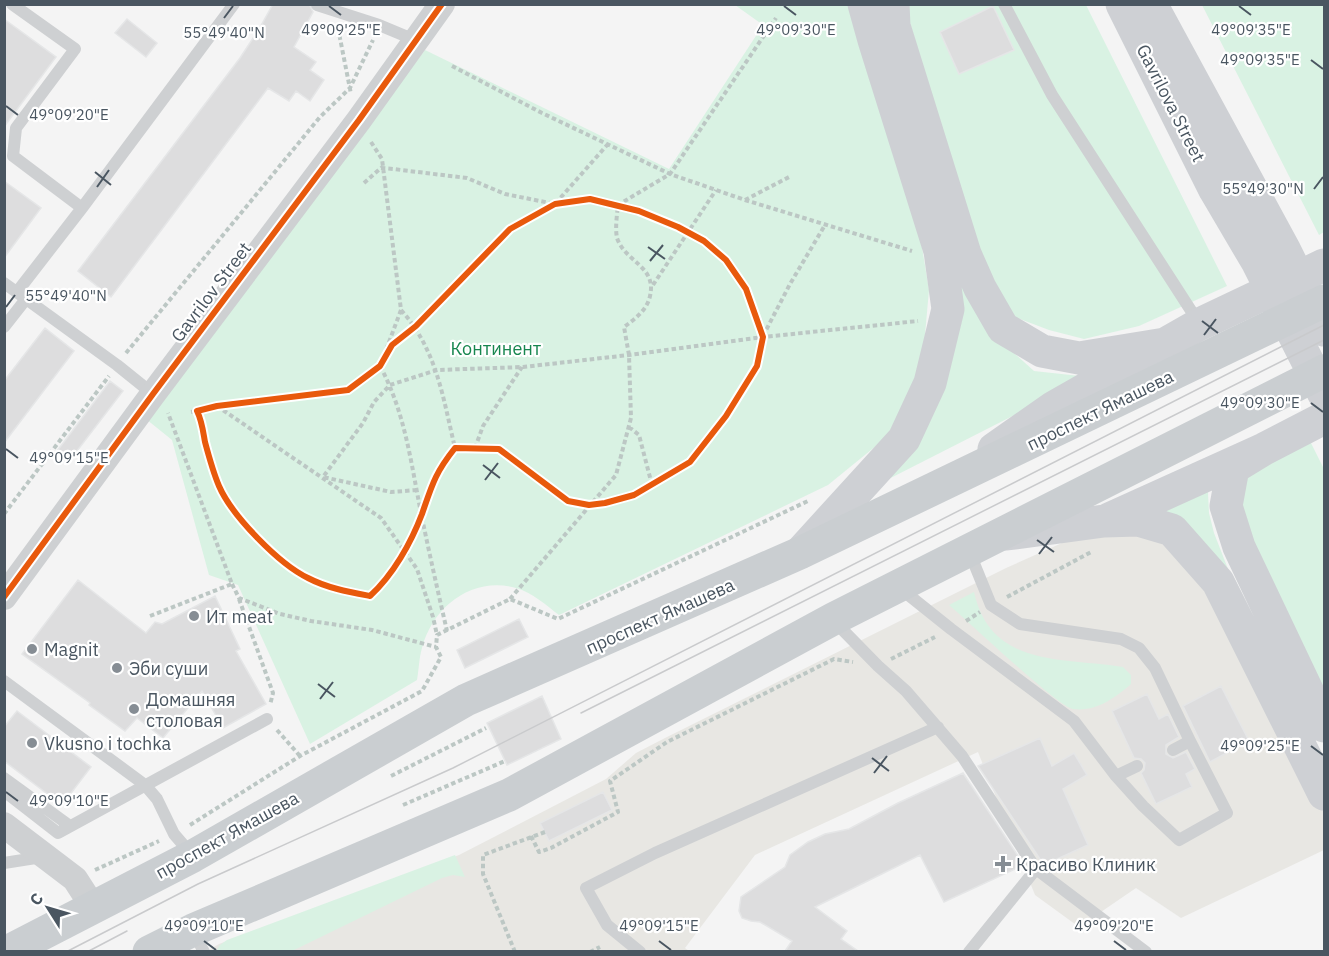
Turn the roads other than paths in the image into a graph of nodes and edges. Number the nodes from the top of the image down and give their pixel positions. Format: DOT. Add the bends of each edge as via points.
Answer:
graph roads {
  1 [pos="12,4"];
  2 [pos="234,4"];
  3 [pos="442,4"];
  4 [pos="864,4"];
  5 [pos="893,4"];
  6 [pos="1004,4"];
  7 [pos="1108,4"];
  8 [pos="317,5"];
  9 [pos="1144,5"];
  10 [pos="415,40"];
  11 [pos="1215,190"];
  12 [pos="82,208"];
  13 [pos="1271,256"];
  14 [pos="1324,265"];
  15 [pos="4,283"];
  16 [pos="21,295"];
  17 [pos="1324,301"];
  18 [pos="1200,324"];
  19 [pos="4,327"];
  20 [pos="1324,330"];
  21 [pos="1165,344"];
  22 [pos="1324,371"];
  23 [pos="1324,394"];
  24 [pos="160,404"];
  25 [pos="1324,418"];
  26 [pos="1264,449"];
  27 [pos="934,490"];
  28 [pos="1103,533"];
  29 [pos="1002,534"];
  30 [pos="969,551"];
  31 [pos="800,553"];
  32 [pos="897,586"];
  33 [pos="4,597"];
  34 [pos="833,620"];
  35 [pos="4,681"];
  36 [pos="11,692"];
  37 [pos="267,719"];
  38 [pos="1324,726"];
  39 [pos="938,727"];
  40 [pos="1190,741"];
  41 [pos="1173,750"];
  42 [pos="1137,766"];
  43 [pos="1116,776"];
  44 [pos="4,778"];
  45 [pos="145,785"];
  46 [pos="4,790"];
  47 [pos="1324,794"];
  48 [pos="4,825"];
  49 [pos="70,826"];
  50 [pos="183,845"];
  51 [pos="46,857"];
  52 [pos="4,863"];
  53 [pos="1036,869"];
  54 [pos="93,906"];
  55 [pos="198,941"];
  56 [pos="7,951"];
  57 [pos="149,951"];
  58 [pos="640,951"];
  59 [pos="969,951"];
  60 [pos="1146,951"];
  1 -- 12 [label="lane" via="75,49 16,128 13,156"];
  2 -- 12 [label="lane"];
  3 -- 10 [label="street, Gavrilov Street"];
  4 -- 31 [label="main road" via="940,251 948,309 930,382 904,439"];
  5 -- 21 [label="main road" via="894,26 965,254 1003,328 1042,351 1079,358"];
  6 -- 18 [label="lane" via="1052,95"];
  7 -- 11 [label="main road" via="1185,146"];
  8 -- 10 [label="lane"];
  9 -- 11 [label="main road, Gavrilova Street"];
  9 -- 13 [label="main road, Gavrilova Street"];
  10 -- 24 [label="street, Gavrilov Street"];
  11 -- 13 [label="main road, Gavrilova Street"];
  12 -- 16 [label="lane"];
  13 -- 20 [label="main road"];
  13 -- 23 [label="main road"];
  14 -- 18 [label="main road"];
  15 -- 16 [label="lane"];
  16 -- 19 [label="lane"];
  16 -- 24 [label="lane" via="117,365"];
  17 -- 27 [label="main road, проспект Ямашева"];
  18 -- 21 [label="main road"];
  21 -- 27 [label="main road" via="1054,407"];
  22 -- 29 [label="main road"];
  24 -- 33 [label="street, Gavrilov Street"];
  25 -- 26 [label="main road"];
  26 -- 28 [label="main road"];
  26 -- 38 [label="main road" via="1233,468 1226,507 1239,547"];
  27 -- 31 [label="main road, проспект Ямашева"];
  28 -- 29 [label="main road"];
  28 -- 47 [label="main road" via="1138,520 1172,530 1218,582"];
  29 -- 30 [label="main road"];
  30 -- 32 [label="main road"];
  30 -- 40 [label="lane" via="992,606 1020,624 1121,639 1140,648 1155,668"];
  31 -- 50 [label="main road, проспект Ямашева" via="466,700"];
  32 -- 34 [label="main road"];
  32 -- 43 [label="lane" via="1074,722"];
  34 -- 39 [label="lane"];
  34 -- 55 [label="main road" via="509,795"];
  35 -- 36 [label="lane"];
  36 -- 45 [label="lane"];
  37 -- 45 [label="lane"];
  39 -- 53 [label="lane" via="962,756"];
  39 -- 58 [label="lane" via="666,848 586,888 607,925"];
  40 -- 41 [label="lane"];
  40 -- 43 [label="lane" via="1227,813 1179,840"];
  42 -- 43 [label="lane"];
  44 -- 49 [label="lane"];
  45 -- 49 [label="lane"];
  45 -- 50 [label="lane"];
  46 -- 49 [label="lane" via="58,833"];
  48 -- 51 [label="street"];
  50 -- 54 [label="main road, проспект Ямашева"];
  51 -- 52 [label="lane"];
  51 -- 54 [label="street" via="75,879"];
  53 -- 59 [label="lane"];
  53 -- 60 [label="lane"];
  54 -- 56 [label="main road, проспект Ямашева"];
  55 -- 57 [label="main road"];
}
